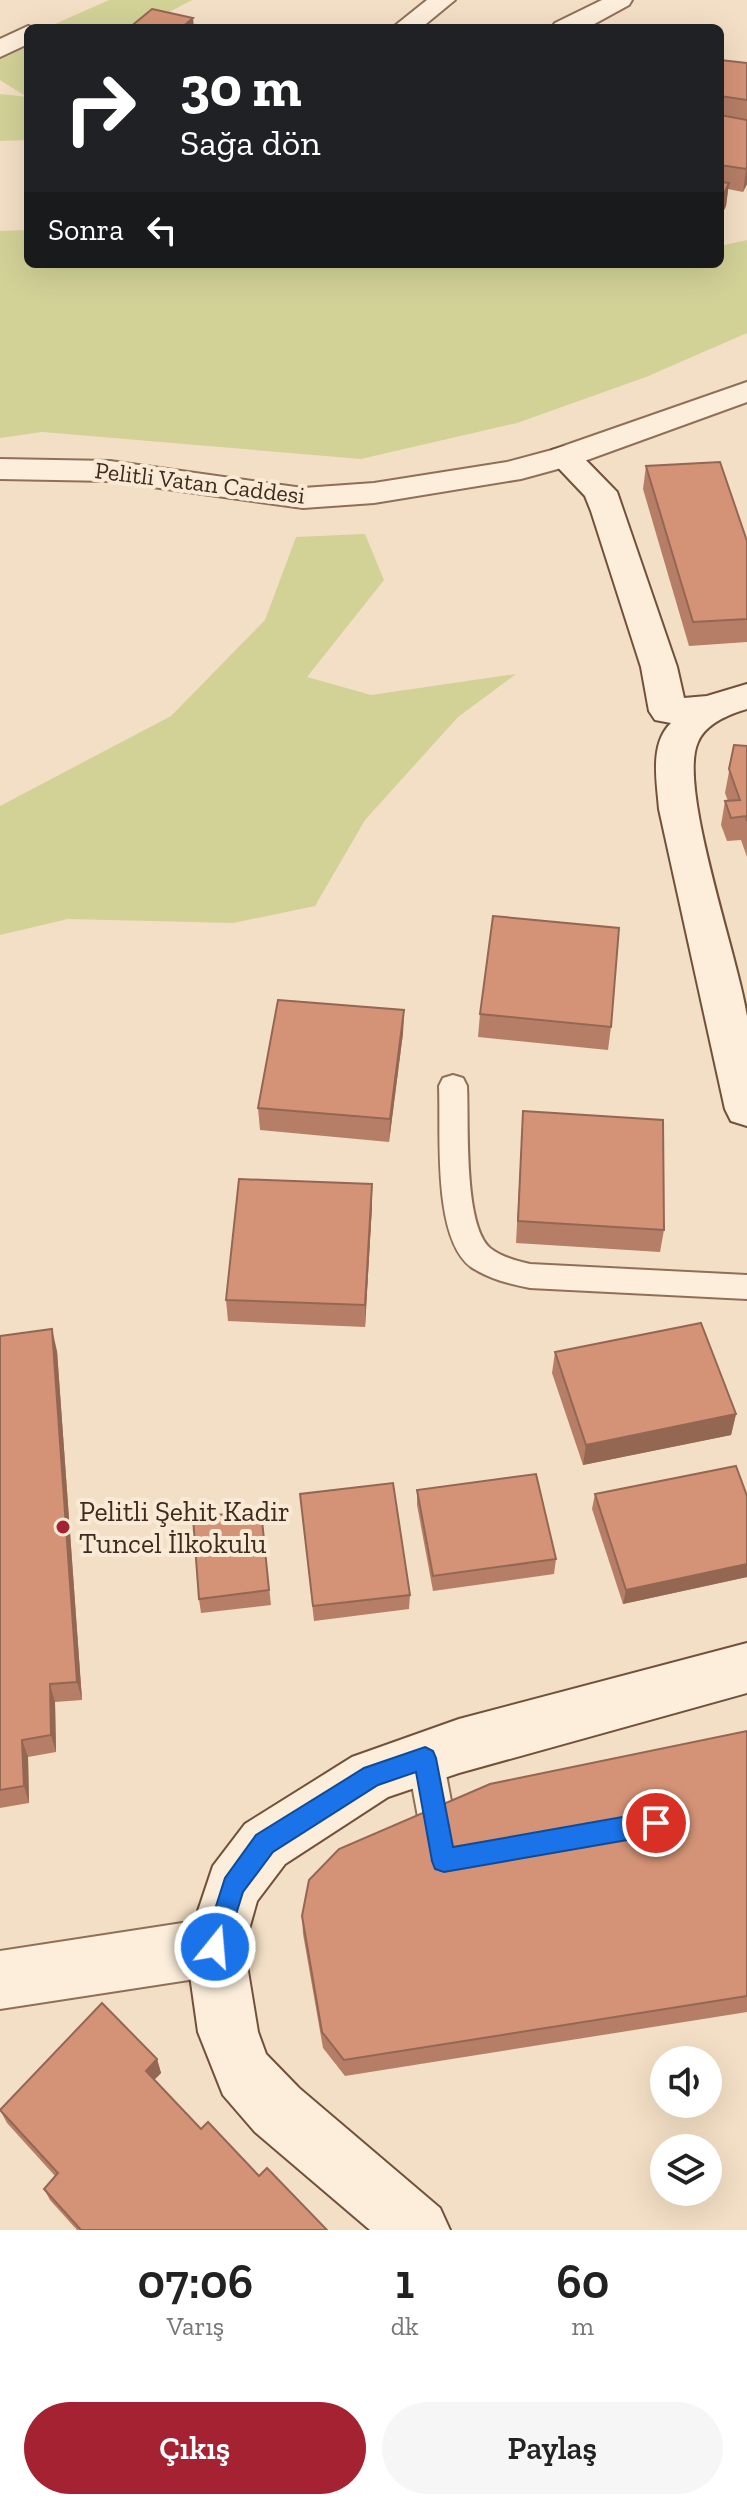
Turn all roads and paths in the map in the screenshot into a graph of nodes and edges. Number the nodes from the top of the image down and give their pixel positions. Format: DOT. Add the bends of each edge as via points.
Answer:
graph roads {
  1 [pos="443,0"];
  2 [pos="620,0"];
  3 [pos="410,24"];
  4 [pos="575,24"];
  5 [pos="24,36"];
  6 [pos="0,49"];
  7 [pos="747,391"];
  8 [pos="564,457"];
  9 [pos="0,469"];
  10 [pos="735,708"];
  11 [pos="453,1086"];
  12 [pos="747,1109"];
  13 [pos="747,1287"];
  14 [pos="747,1668"];
  15 [pos="425,1758"];
  16 [pos="474,1855"];
  17 [pos="215,1947"];
  18 [pos="0,1980"];
  19 [pos="418,2230"];
  1 -- 3 [label="street"];
  2 -- 4 [label="street"];
  5 -- 6 [label="street"];
  7 -- 8 [label="street, Pelitli Vatan Caddesi"];
  8 -- 9 [label="street, Pelitli Vatan Caddesi" via="437,485 303,498 110,471"];
  8 -- 10 [label="street" via="604,501 659,667 668,711"];
  10 -- 12 [label="street" via="680,736 675,761 678,809"];
  11 -- 13 [label="lane" via="458,1202 464,1236 480,1257 530,1276"];
  14 -- 15 [label="street"];
  15 -- 16 [label="lane" via="444,1861"];
  15 -- 17 [label="street" via="372,1776 265,1844 233,1886"];
  17 -- 18 [label="street"];
  17 -- 19 [label="street" via="228,2032 244,2074 277,2110"];
}
